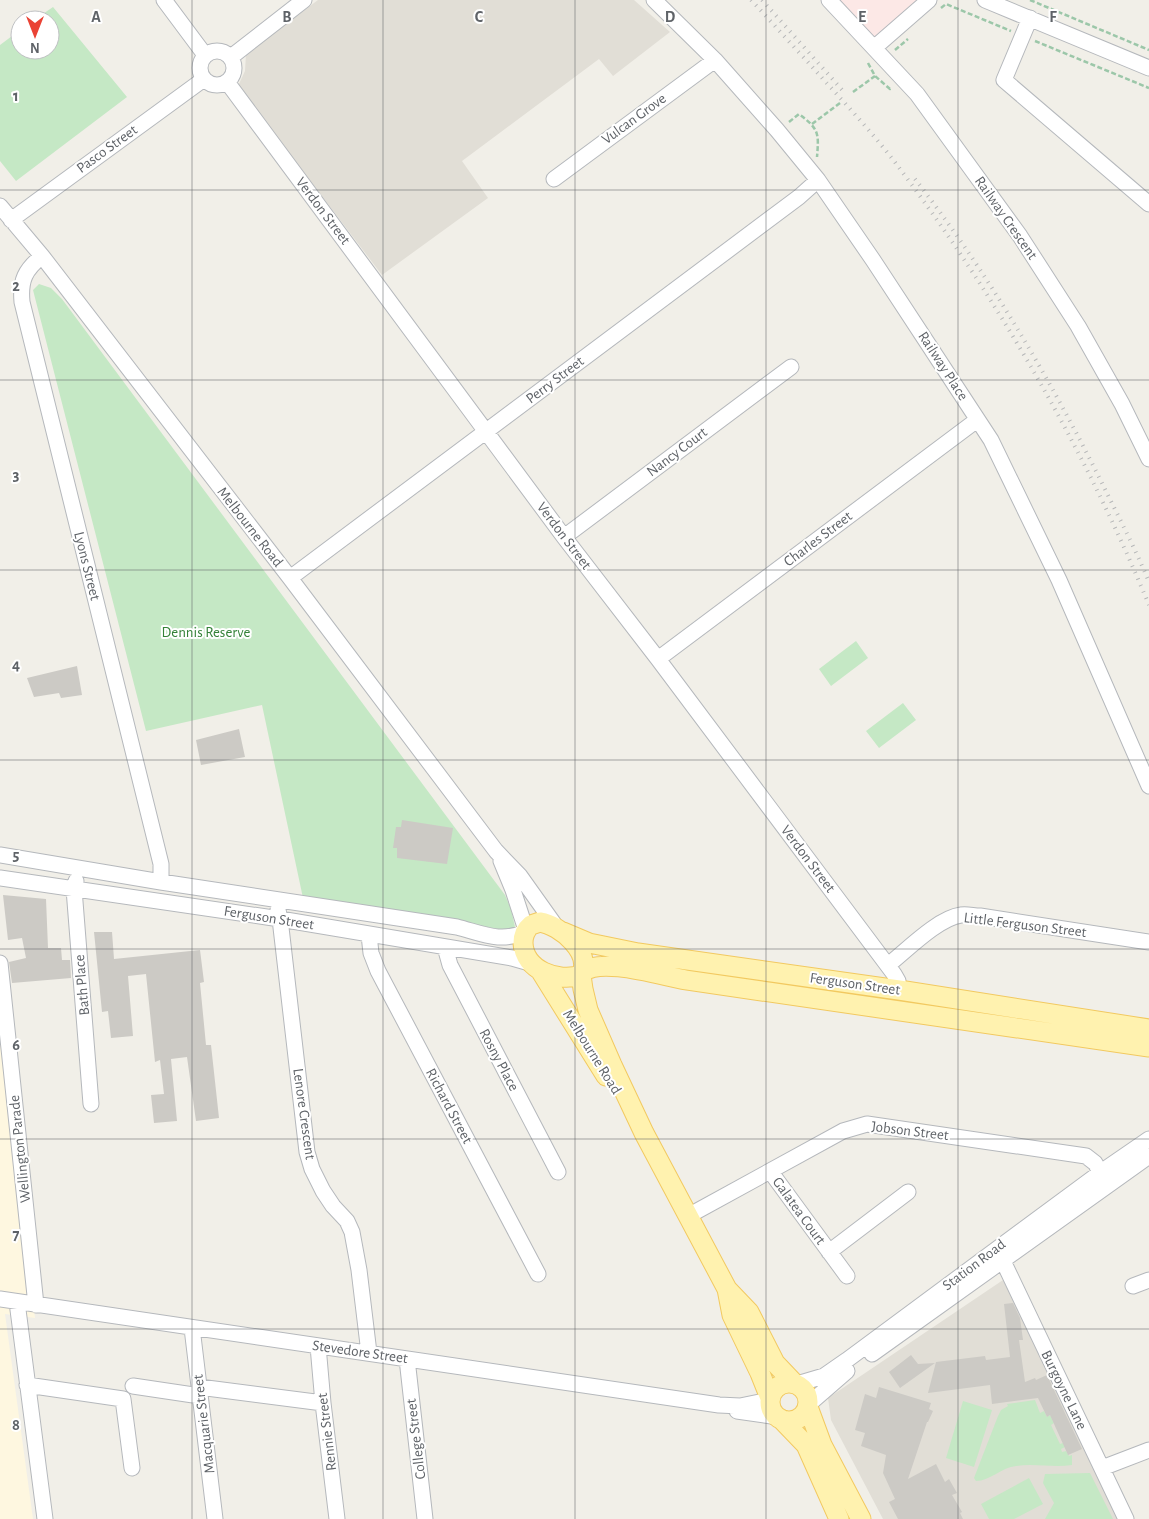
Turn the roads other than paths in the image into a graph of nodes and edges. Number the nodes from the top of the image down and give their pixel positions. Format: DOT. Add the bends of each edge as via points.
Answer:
graph roads {
  1 [pos="164,0"];
  2 [pos="304,0"];
  3 [pos="654,0"];
  4 [pos="829,0"];
  5 [pos="985,0"];
  6 [pos="934,5"];
  7 [pos="1030,18"];
  8 [pos="874,48"];
  9 [pos="205,55"];
  10 [pos="231,57"];
  11 [pos="715,60"];
  12 [pos="1149,68"];
  13 [pos="204,79"];
  14 [pos="227,82"];
  15 [pos="554,179"];
  16 [pos="818,180"];
  17 [pos="1149,204"];
  18 [pos="4,214"];
  19 [pos="42,256"];
  20 [pos="791,367"];
  21 [pos="977,420"];
  22 [pos="486,431"];
  23 [pos="1149,459"];
  24 [pos="564,537"];
  25 [pos="290,578"];
  26 [pos="658,659"];
  27 [pos="1149,786"];
  28 [pos="496,852"];
  29 [pos="0,855"];
  30 [pos="78,867"];
  31 [pos="0,878"];
  32 [pos="161,882"];
  33 [pos="74,890"];
  34 [pos="266,898"];
  35 [pos="280,919"];
  36 [pos="560,930"];
  37 [pos="526,931"];
  38 [pos="369,935"];
  39 [pos="1149,942"];
  40 [pos="445,947"];
  41 [pos="0,963"];
  42 [pos="888,965"];
  43 [pos="538,968"];
  44 [pos="582,974"];
  45 [pos="899,990"];
  46 [pos="896,1011"];
  47 [pos="1149,1029"];
  48 [pos="1149,1046"];
  49 [pos="91,1104"];
  50 [pos="644,1133"];
  51 [pos="1149,1139"];
  52 [pos="1149,1156"];
  53 [pos="770,1171"];
  54 [pos="558,1172"];
  55 [pos="1104,1178"];
  56 [pos="908,1192"];
  57 [pos="688,1216"];
  58 [pos="829,1252"];
  59 [pos="999,1255"];
  60 [pos="538,1274"];
  61 [pos="847,1276"];
  62 [pos="1149,1280"];
  63 [pos="1133,1286"];
  64 [pos="727,1288"];
  65 [pos="0,1300"];
  66 [pos="17,1302"];
  67 [pos="36,1305"];
  68 [pos="192,1328"];
  69 [pos="318,1346"];
  70 [pos="369,1353"];
  71 [pos="407,1359"];
  72 [pos="796,1383"];
  73 [pos="27,1385"];
  74 [pos="133,1386"];
  75 [pos="200,1391"];
  76 [pos="770,1399"];
  77 [pos="323,1403"];
  78 [pos="719,1405"];
  79 [pos="808,1406"];
  80 [pos="779,1418"];
  81 [pos="1149,1450"];
  82 [pos="132,1468"];
  83 [pos="1102,1468"];
  84 [pos="45,1519"];
  85 [pos="215,1519"];
  86 [pos="337,1519"];
  87 [pos="425,1519"];
  88 [pos="839,1519"];
  89 [pos="861,1519"];
  90 [pos="1126,1519"];
  1 -- 9 [label="street"];
  2 -- 10 [label="street"];
  3 -- 11 [label="street, Railway Place"];
  4 -- 8 [label="street, Railway Crescent"];
  5 -- 7 [label="street"];
  6 -- 8 [label="street"];
  7 -- 12 [label="street"];
  7 -- 17 [label="street" via="1004,80"];
  8 -- 23 [label="street, Railway Crescent" via="917,94 1020,236 1078,326"];
  9 -- 10 [label="street" via="217,50"];
  9 -- 13 [label="street" via="200,67"];
  10 -- 14 [label="street" via="234,72"];
  11 -- 15 [label="street, Vulcan Grove"];
  11 -- 16 [label="street, Railway Place"];
  13 -- 14 [label="street" via="215,85"];
  13 -- 18 [label="street, Pasco Street"];
  14 -- 22 [label="street, Verdon Street"];
  16 -- 21 [label="street, Railway Place"];
  16 -- 22 [label="street, Perry Street" via="800,198"];
  18 -- 19 [label="street, Melbourne Road"];
  19 -- 25 [label="street, Melbourne Road"];
  19 -- 32 [label="street, Lyons Street" via="30,266 24,278 22,302 161,864"];
  20 -- 24 [label="street, Nancy Court"];
  21 -- 26 [label="street, Charles Street"];
  21 -- 27 [label="street, Railway Place" via="1010,477 1059,580"];
  22 -- 24 [label="street, Verdon Street"];
  22 -- 25 [label="street, Perry Street"];
  24 -- 26 [label="street, Verdon Street"];
  25 -- 28 [label="street, Melbourne Road"];
  26 -- 42 [label="street, Verdon Street"];
  28 -- 36 [label="street, Melbourne Road" via="520,876"];
  28 -- 37 [label="street, Melbourne Road" via="510,881"];
  29 -- 30 [label="street, Ferguson Street"];
  30 -- 32 [label="street, Ferguson Street"];
  30 -- 33 [label="street, Bath Place"];
  31 -- 33 [label="street, Ferguson Street"];
  32 -- 34 [label="street, Ferguson Street"];
  33 -- 35 [label="street, Ferguson Street"];
  33 -- 49 [label="street, Bath Place" via="72,954"];
  34 -- 35 [label="street, Lenore Crescent" via="276,907"];
  34 -- 37 [label="street, Ferguson Street" via="457,927 498,938"];
  35 -- 38 [label="street, Ferguson Street"];
  35 -- 70 [label="street, Lenore Crescent" via="307,1152 323,1191 352,1232"];
  36 -- 37 [label="main road" via="538,922"];
  36 -- 44 [label="main road" via="578,948 583,964"];
  36 -- 45 [label="main road, Ferguson Street" via="589,943 638,954"];
  37 -- 43 [label="main road" via="524,951"];
  38 -- 40 [label="street, Ferguson Street"];
  38 -- 60 [label="street, Richard Street" via="378,971"];
  39 -- 42 [label="street, Little Ferguson Street" via="962,915 940,923"];
  40 -- 43 [label="street, Ferguson Street" via="512,958"];
  40 -- 54 [label="street, Rosny Place" via="450,965"];
  41 -- 67 [label="street, Wellington Parade"];
  42 -- 45 [label="street, Verdon Street" via="898,981"];
  43 -- 44 [label="main road" via="559,976"];
  43 -- 50 [label="main road, Melbourne Road"];
  44 -- 46 [label="main road, Ferguson Street" via="595,966 614,966"];
  44 -- 50 [label="main road, Melbourne Road" via="582,990 588,1010"];
  45 -- 46 [label="main road"];
  45 -- 47 [label="main road, Ferguson Street"];
  46 -- 48 [label="main road, Ferguson Street"];
  50 -- 57 [label="main road, Melbourne Road"];
  51 -- 55 [label="street, Station Road"];
  52 -- 55 [label="street, Station Road"];
  53 -- 55 [label="street, Jobson Street" via="843,1131 867,1124 1080,1154 1092,1159"];
  53 -- 57 [label="street, Jobson Street"];
  53 -- 58 [label="street, Galatea Court"];
  55 -- 59 [label="street, Station Road"];
  56 -- 58 [label="street, Galatea Court"];
  57 -- 64 [label="main road, Melbourne Road"];
  58 -- 61 [label="street, Galatea Court"];
  59 -- 72 [label="street, Station Road" via="824,1376"];
  59 -- 79 [label="street, Station Road" via="843,1374"];
  59 -- 83 [label="street, Burgoyne Lane"];
  62 -- 63 [label="street"];
  64 -- 72 [label="main road, Melbourne Road" via="749,1312 775,1363"];
  64 -- 76 [label="main road, Melbourne Road" via="732,1314"];
  65 -- 66 [label="street, Stevedore Street"];
  66 -- 67 [label="street, Stevedore Street"];
  66 -- 73 [label="street"];
  67 -- 68 [label="street, Stevedore Street"];
  68 -- 69 [label="street, Stevedore Street"];
  68 -- 75 [label="street, Macquarie Street"];
  69 -- 70 [label="street, Stevedore Street"];
  69 -- 77 [label="street, Rennie Street"];
  70 -- 71 [label="street, Stevedore Street"];
  71 -- 78 [label="street, Stevedore Street"];
  71 -- 87 [label="street, College Street"];
  72 -- 76 [label="main road" via="780,1384"];
  72 -- 79 [label="main road" via="805,1390"];
  73 -- 82 [label="street" via="123,1399"];
  73 -- 84 [label="street"];
  74 -- 75 [label="street"];
  75 -- 77 [label="street"];
  75 -- 85 [label="street, Macquarie Street"];
  76 -- 78 [label="street, Stevedore Street" via="740,1406"];
  76 -- 80 [label="main road" via="772,1410"];
  77 -- 86 [label="street, Rennie Street"];
  78 -- 80 [label="street, Stevedore Street"];
  79 -- 80 [label="main road" via="797,1420"];
  79 -- 89 [label="main road" via="822,1445"];
  80 -- 88 [label="main road" via="806,1445"];
  81 -- 83 [label="street"];
  83 -- 90 [label="street, Burgoyne Lane"];
}
